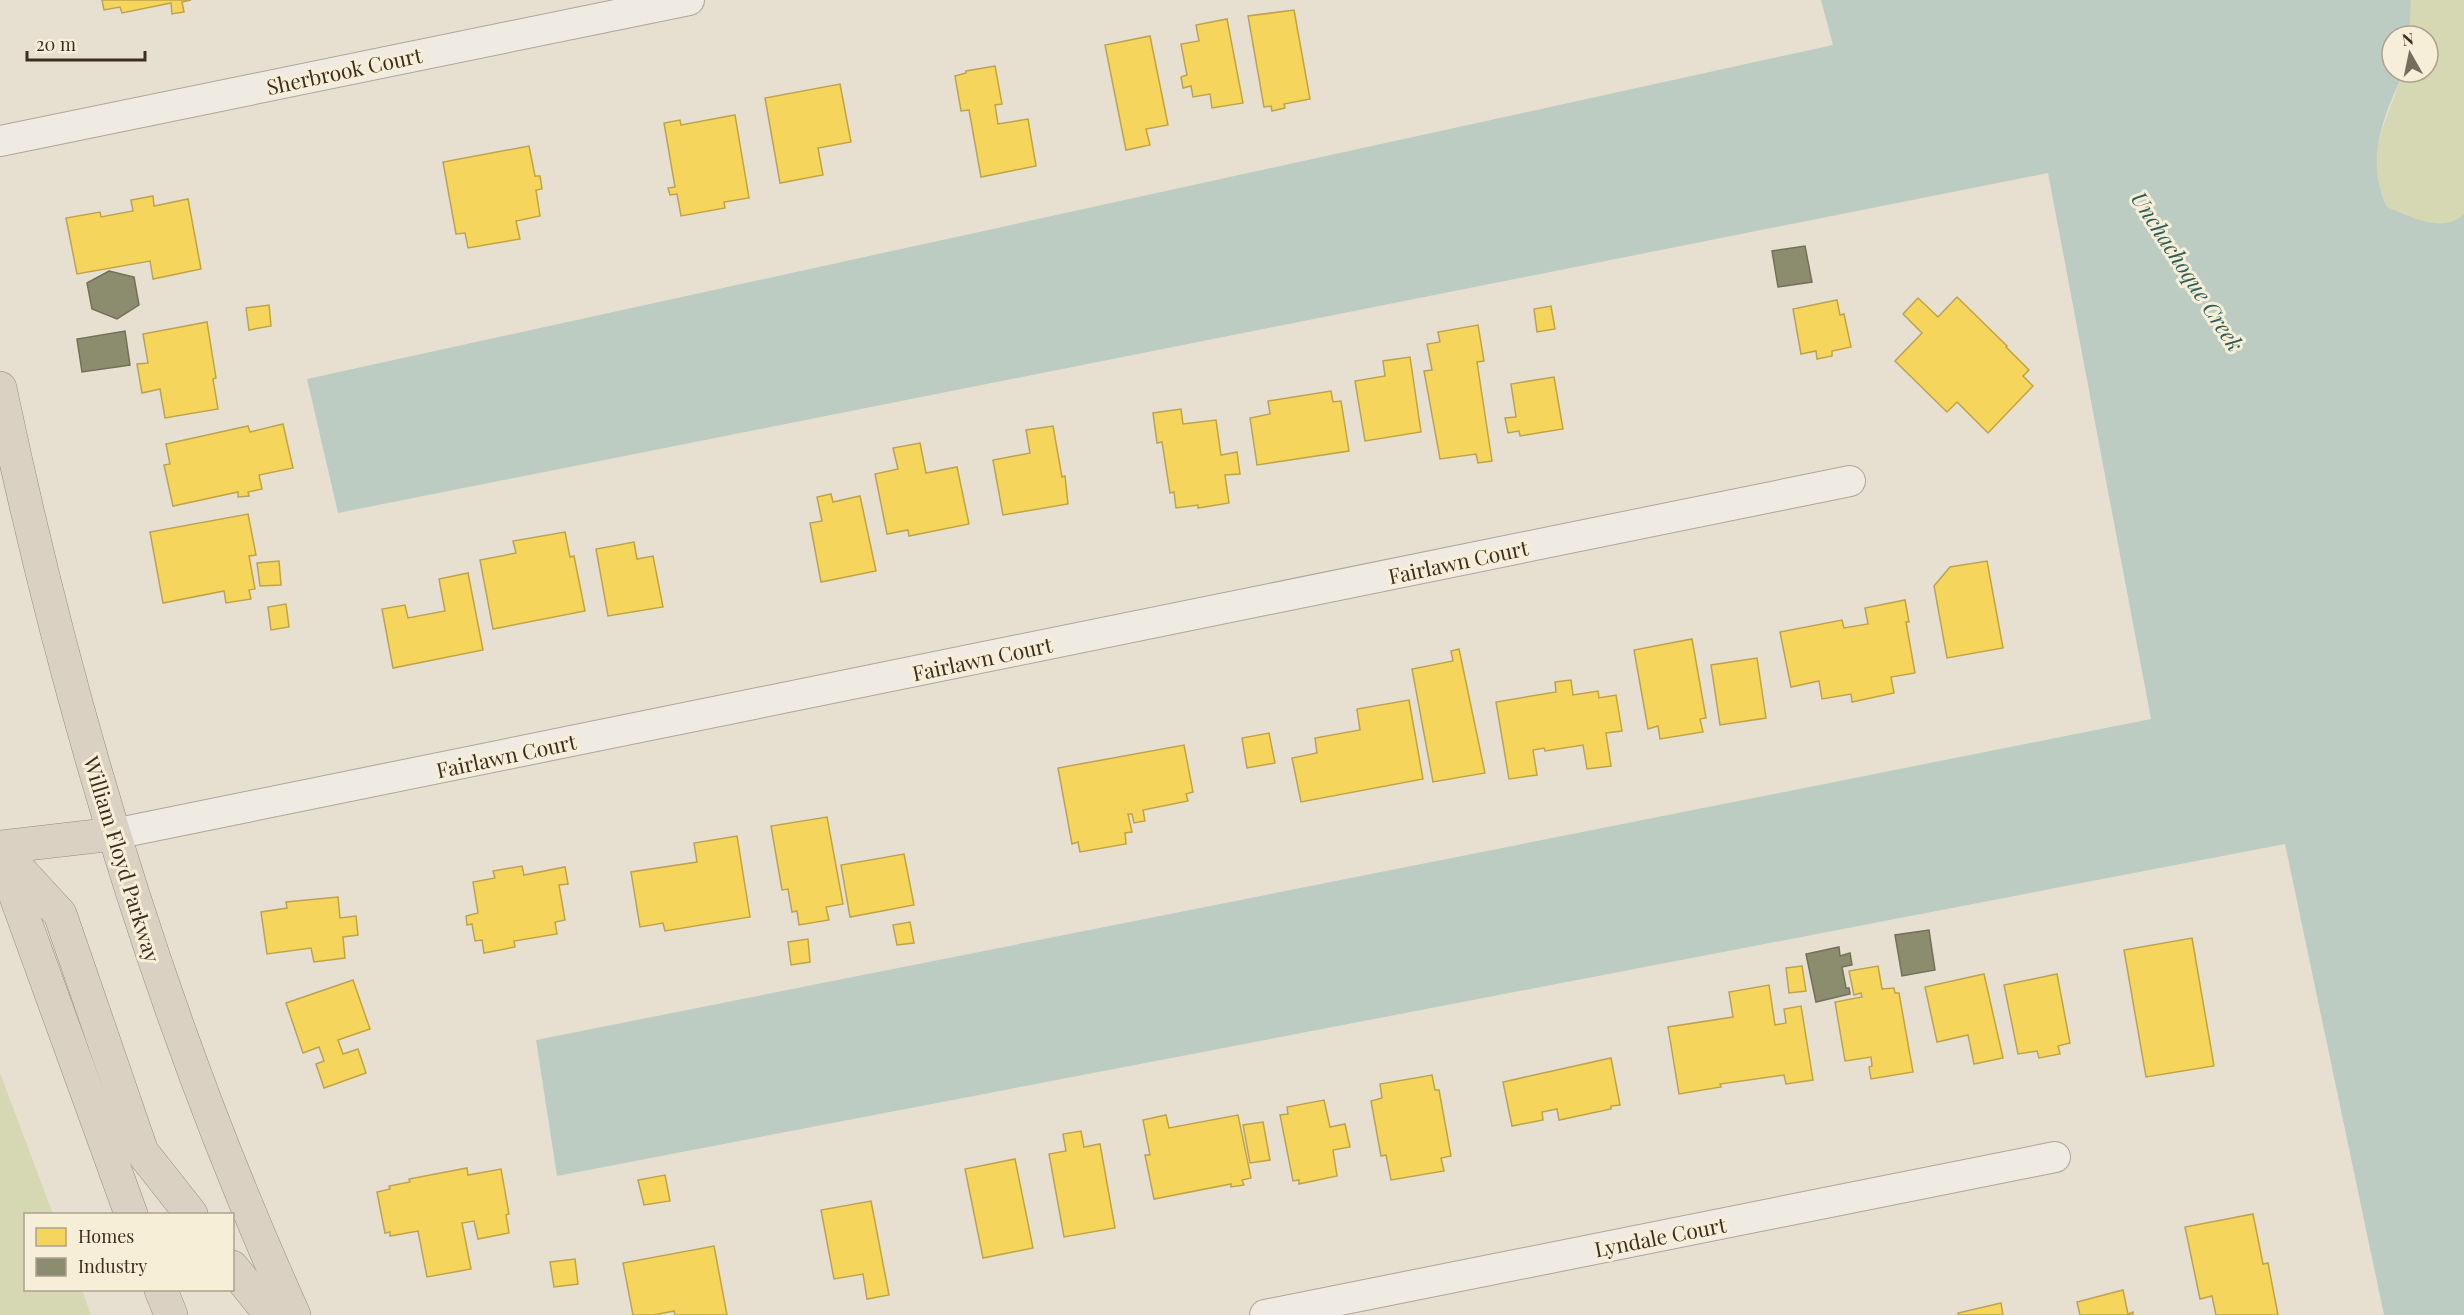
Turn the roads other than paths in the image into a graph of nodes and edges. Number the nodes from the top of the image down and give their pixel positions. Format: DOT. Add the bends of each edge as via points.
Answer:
graph roads {
  1 [pos="689,0"];
  2 [pos="0,141"];
  3 [pos="0,388"];
  4 [pos="1850,481"];
  5 [pos="114,834"];
  6 [pos="0,849"];
  7 [pos="2055,1157"];
  8 [pos="130,1213"];
  9 [pos="189,1213"];
  10 [pos="234,1269"];
  11 [pos="161,1291"];
  12 [pos="171,1315"];
  13 [pos="271,1315"];
  14 [pos="294,1315"];
  15 [pos="1264,1315"];
  1 -- 2 [label="street, Sherbrook Court"];
  3 -- 5 [label="highway, William Floyd Parkway" via="26,510"];
  4 -- 5 [label="street, Fairlawn Court"];
  5 -- 6 [label="highway"];
  5 -- 14 [label="highway, William Floyd Parkway" via="158,974 258,1235"];
  6 -- 8 [label="highway"];
  6 -- 9 [label="highway" via="60,914 142,1152"];
  7 -- 15 [label="street, Lyndale Court"];
  10 -- 13 [label="highway"];
  11 -- 12 [label="highway"];
}
